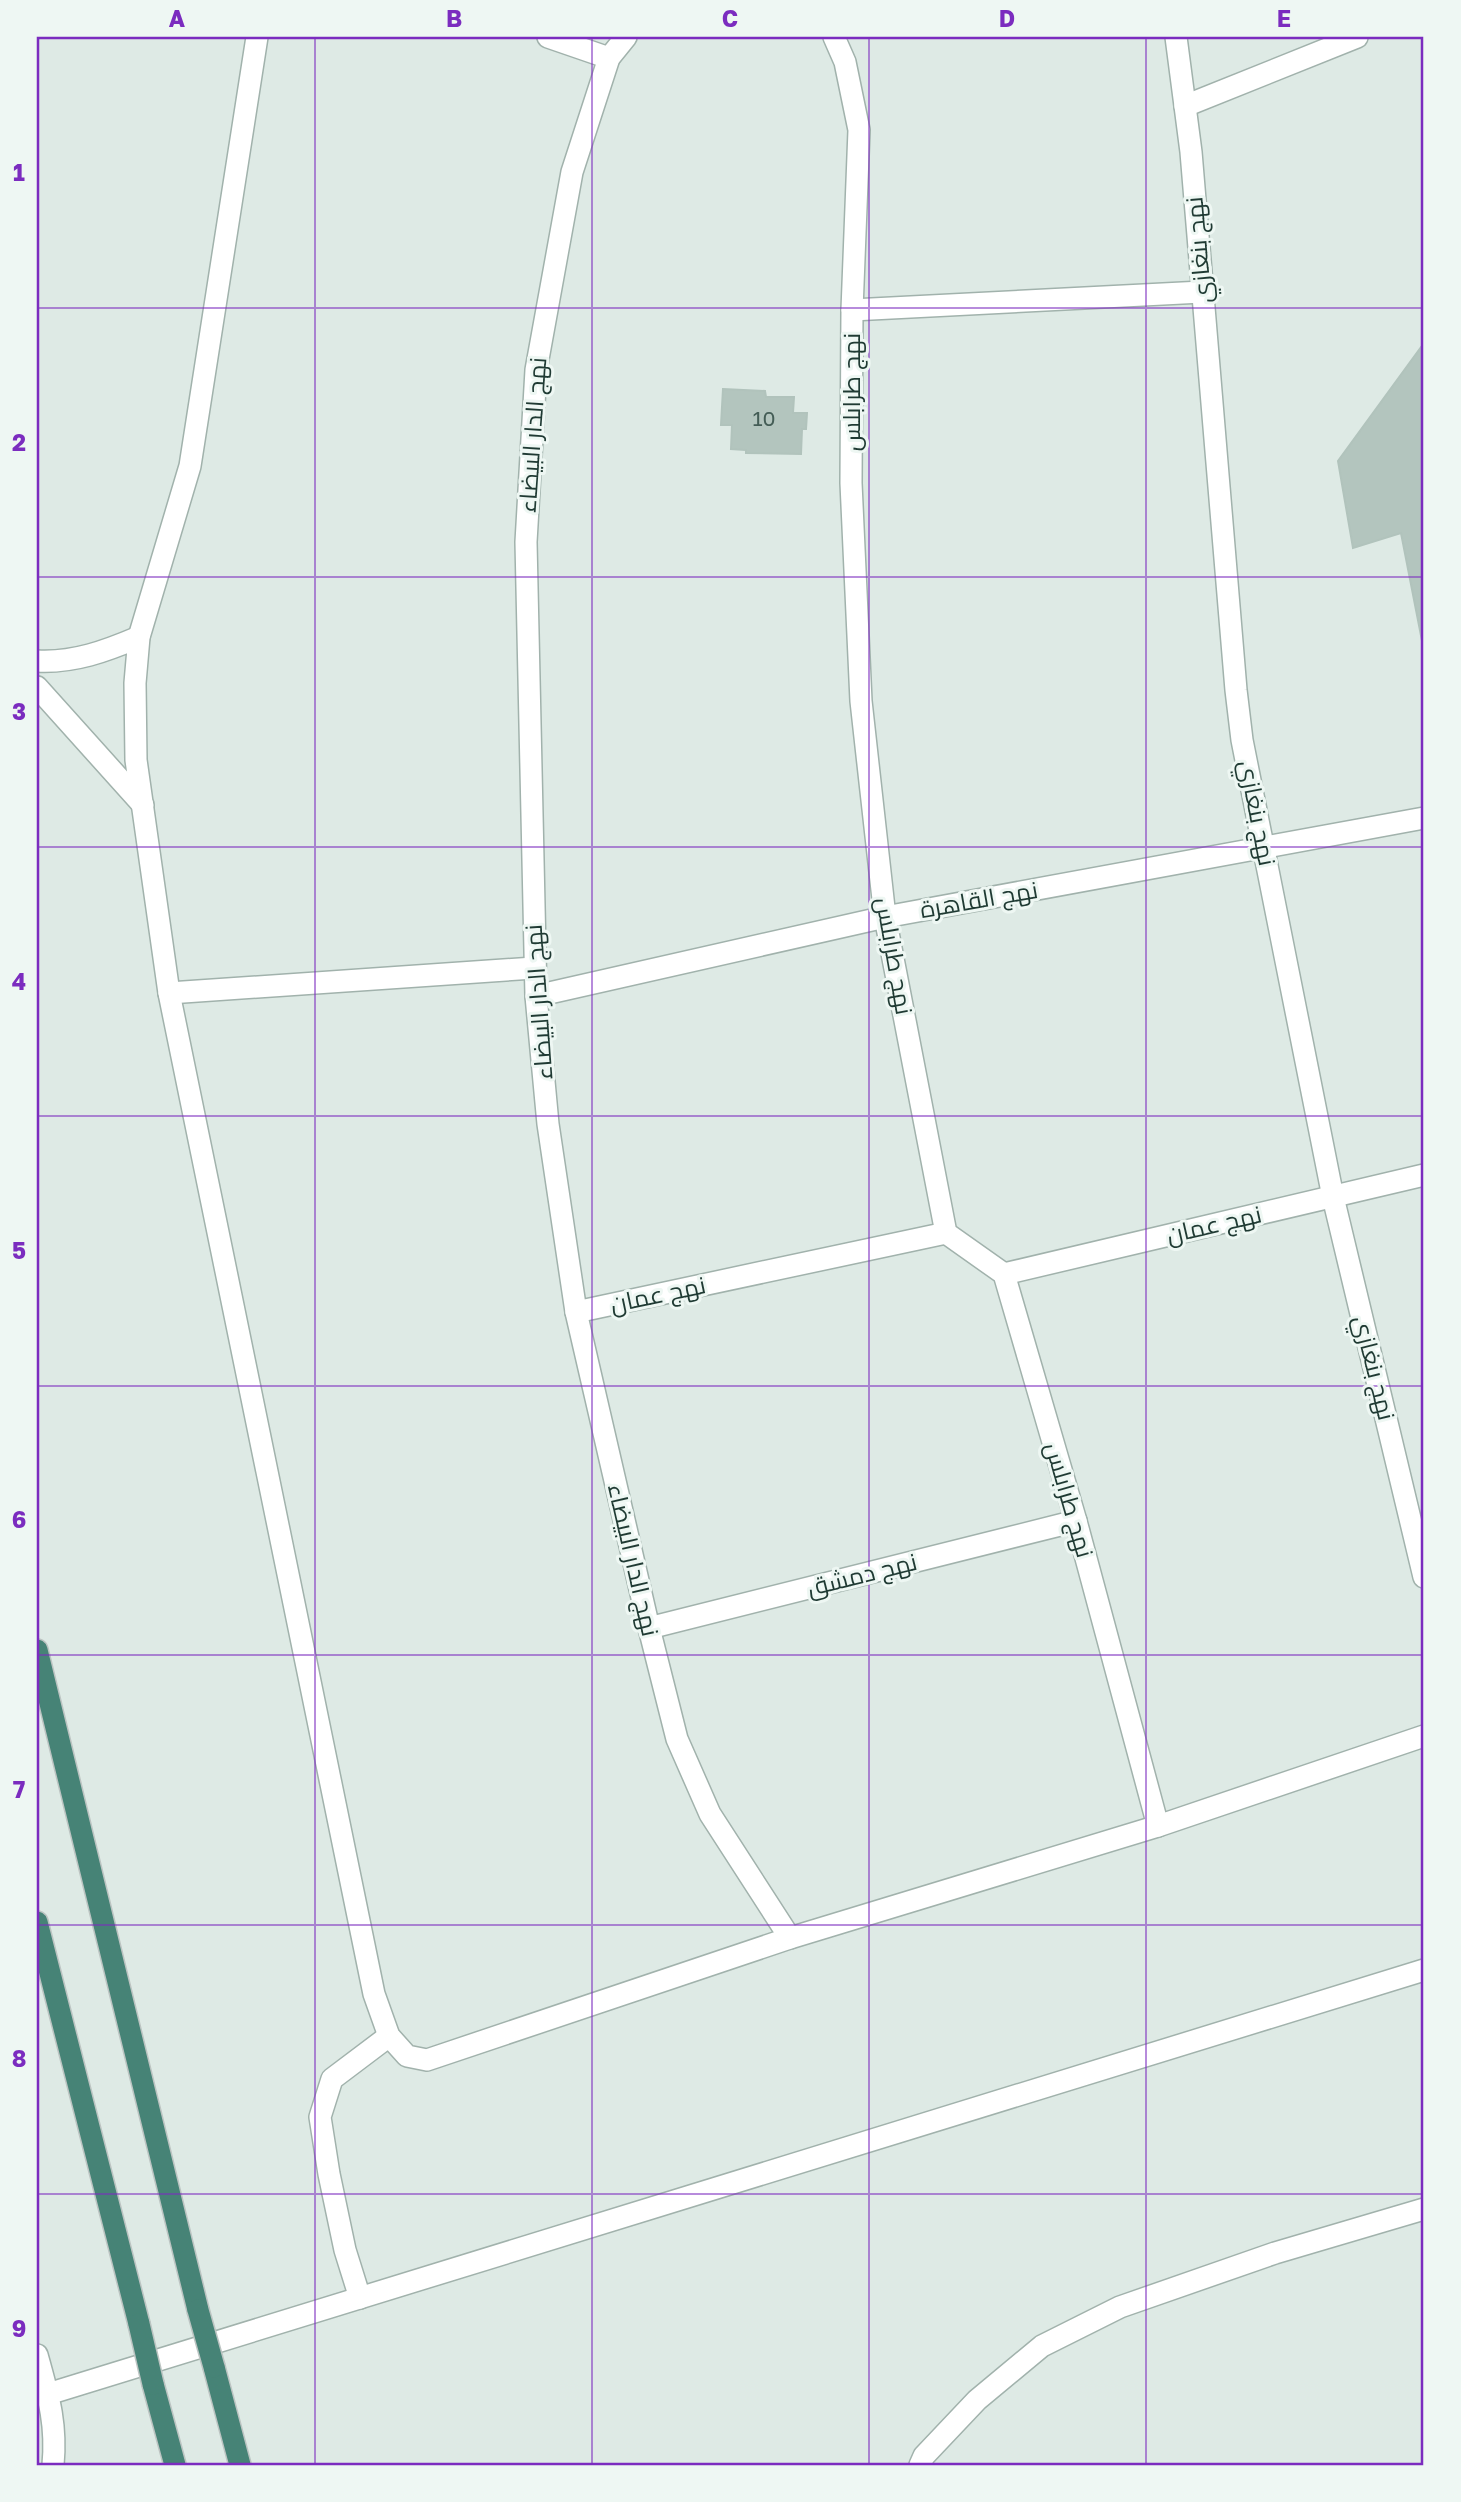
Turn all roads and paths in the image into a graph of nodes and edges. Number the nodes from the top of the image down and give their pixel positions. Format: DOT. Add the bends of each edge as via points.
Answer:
graph roads {
  1 [pos="257,37"];
  2 [pos="548,37"];
  3 [pos="626,37"];
  4 [pos="834,37"];
  5 [pos="1176,37"];
  6 [pos="1357,37"];
  7 [pos="609,58"];
  8 [pos="1185,106"];
  9 [pos="1202,292"];
  10 [pos="852,310"];
  11 [pos="139,637"];
  12 [pos="37,661"];
  13 [pos="37,687"];
  14 [pos="144,806"];
  15 [pos="1424,818"];
  16 [pos="1264,849"];
  17 [pos="885,917"];
  18 [pos="534,968"];
  19 [pos="169,993"];
  20 [pos="536,996"];
  21 [pos="1424,1175"];
  22 [pos="1333,1197"];
  23 [pos="946,1233"];
  24 [pos="1004,1274"];
  25 [pos="576,1312"];
  26 [pos="1076,1521"];
  27 [pos="1424,1577"];
  28 [pos="649,1628"];
  29 [pos="37,1650"];
  30 [pos="1424,1736"];
  31 [pos="1158,1826"];
  32 [pos="37,1922"];
  33 [pos="790,1938"];
  34 [pos="1424,1969"];
  35 [pos="389,2036"];
  36 [pos="1424,2208"];
  37 [pos="360,2298"];
  38 [pos="37,2355"];
  39 [pos="48,2394"];
  40 [pos="53,2465"];
  41 [pos="176,2465"];
  42 [pos="240,2465"];
  43 [pos="920,2465"];
  1 -- 11 [label="street" via="190,466"];
  2 -- 7 [label="street"];
  3 -- 7 [label="street, نهج الدار البيضاء"];
  4 -- 10 [label="street, نهج طرابلس" via="845,62 859,130"];
  5 -- 8 [label="street, نهج بنغازي"];
  6 -- 8 [label="street"];
  7 -- 18 [label="street, نهج الدار البيضاء" via="572,172 536,370 526,542"];
  8 -- 9 [label="street, نهج بنغازي"];
  9 -- 10 [label="street"];
  9 -- 16 [label="street, نهج بنغازي" via="1236,690"];
  10 -- 17 [label="street, نهج طرابلس" via="851,484 860,701"];
  11 -- 12 [label="street" via="101,653"];
  11 -- 14 [label="street" via="136,760"];
  13 -- 14 [label="street"];
  14 -- 19 [label="street"];
  15 -- 16 [label="street, نهج القاهرة"];
  16 -- 17 [label="street, نهج القاهرة"];
  16 -- 22 [label="street, نهج بنغازي"];
  17 -- 20 [label="street, نهج القاهرة"];
  17 -- 23 [label="street, نهج طرابلس"];
  18 -- 19 [label="street"];
  18 -- 20 [label="street, نهج الدار البيضاء"];
  19 -- 35 [label="street" via="374,1994"];
  20 -- 25 [label="street, نهج الدار البيضاء" via="548,1124"];
  21 -- 22 [label="street, نهج عمان"];
  22 -- 24 [label="street, نهج عمان"];
  22 -- 27 [label="street, نهج بنغازي"];
  23 -- 24 [label="street"];
  23 -- 25 [label="street, نهج عمان"];
  24 -- 26 [label="street, نهج طرابلس"];
  25 -- 28 [label="street, نهج الدار البيضاء"];
  26 -- 28 [label="street, نهج دمشق"];
  26 -- 31 [label="street, نهج طرابلس"];
  28 -- 33 [label="street, نهج الدار البيضاء" via="677,1740 710,1814"];
  29 -- 42 [label="highway, bridge"];
  30 -- 31 [label="street"];
  31 -- 33 [label="street"];
  32 -- 41 [label="highway, bridge"];
  33 -- 35 [label="street" via="428,2060 407,2056"];
  34 -- 37 [label="street"];
  35 -- 37 [label="street" via="332,2078 320,2117"];
  36 -- 43 [label="street" via="1120,2307 1042,2346 977,2400 923,2456"];
  37 -- 39 [label="street"];
  38 -- 39 [label="street"];
  39 -- 40 [label="street" via="55,2436"];
}
